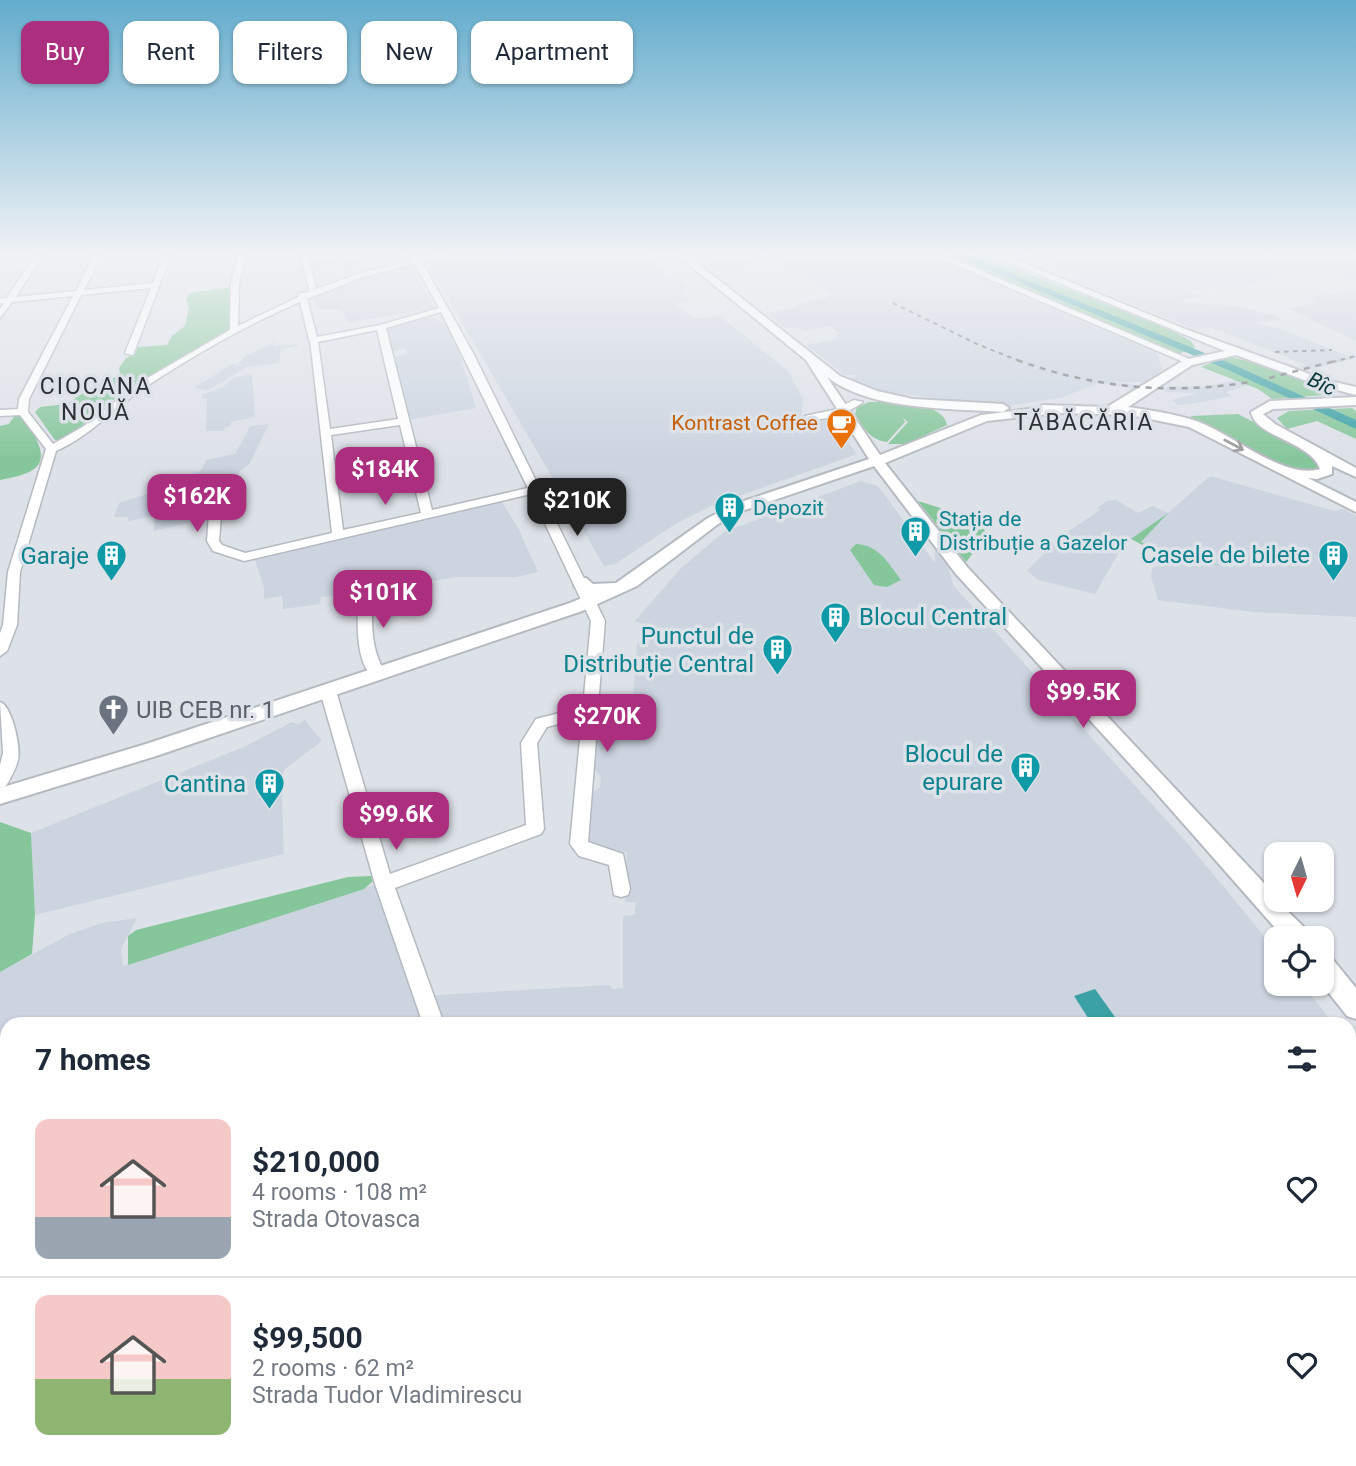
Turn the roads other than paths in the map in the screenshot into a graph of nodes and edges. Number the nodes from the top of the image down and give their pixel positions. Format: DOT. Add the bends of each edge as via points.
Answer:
graph roads {
  1 [pos="64,323"];
  2 [pos="141,323"];
  3 [pos="234,323"];
  4 [pos="248,323"];
  5 [pos="308,323"];
  6 [pos="394,323"];
  7 [pos="452,323"];
  8 [pos="765,323"];
  9 [pos="1102,323"];
  10 [pos="1163,323"];
  11 [pos="381,327"];
  12 [pos="234,331"];
  13 [pos="1181,331"];
  14 [pos="312,341"];
  15 [pos="130,353"];
  16 [pos="1206,354"];
  17 [pos="1258,359"];
  18 [pos="1191,360"];
  19 [pos="811,361"];
  20 [pos="1161,381"];
  21 [pos="1322,383"];
  22 [pos="1356,391"];
  23 [pos="912,401"];
  24 [pos="1332,401"];
  25 [pos="1356,401"];
  26 [pos="1111,409"];
  27 [pos="1054,410"];
  28 [pos="23,412"];
  29 [pos="0,413"];
  30 [pos="844,414"];
  31 [pos="810,416"];
  32 [pos="403,421"];
  33 [pos="1193,424"];
  34 [pos="325,433"];
  35 [pos="939,436"];
  36 [pos="860,437"];
  37 [pos="919,445"];
  38 [pos="1304,445"];
  39 [pos="51,449"];
  40 [pos="901,453"];
  41 [pos="877,462"];
  42 [pos="1275,467"];
  43 [pos="838,473"];
  44 [pos="1356,473"];
  45 [pos="890,478"];
  46 [pos="534,490"];
  47 [pos="230,506"];
  48 [pos="1356,508"];
  49 [pos="427,514"];
  50 [pos="338,536"];
  51 [pos="684,542"];
  52 [pos="7,574"];
  53 [pos="580,582"];
  54 [pos="365,596"];
  55 [pos="590,601"];
  56 [pos="0,651"];
  57 [pos="379,674"];
  58 [pos="328,691"];
  59 [pos="0,708"];
  60 [pos="593,710"];
  61 [pos="0,781"];
  62 [pos="0,796"];
  63 [pos="384,884"];
  64 [pos="621,889"];
  65 [pos="1287,926"];
  66 [pos="1334,980"];
  67 [pos="1356,1007"];
  68 [pos="432,1017"];
  1 -- 28 [label="street" via="24,399"];
  2 -- 15 [label="street"];
  3 -- 12 [label="street"];
  4 -- 12 [label="street"];
  5 -- 14 [label="street"];
  6 -- 11 [label="street"];
  7 -- 46 [label="street"];
  8 -- 19 [label="main road"];
  9 -- 18 [label="street"];
  10 -- 13 [label="main road"];
  11 -- 14 [label="street"];
  11 -- 32 [label="street"];
  12 -- 39 [label="street" via="128,394"];
  13 -- 16 [label="main road" via="1203,344"];
  13 -- 17 [label="main road"];
  14 -- 34 [label="street"];
  16 -- 17 [label="main road"];
  16 -- 18 [label="main road"];
  17 -- 21 [label="main road"];
  18 -- 20 [label="main road"];
  19 -- 23 [label="main road" via="856,388"];
  19 -- 30 [label="main road"];
  20 -- 26 [label="main road"];
  20 -- 33 [label="main road" via="1161,399"];
  21 -- 22 [label="main road"];
  21 -- 24 [label="main road" via="1336,393"];
  23 -- 27 [label="main road"];
  23 -- 30 [label="main road" via="858,402"];
  23 -- 35 [label="main road" via="937,408 952,419 951,428"];
  24 -- 25 [label="main road"];
  24 -- 38 [label="main road" via="1276,404 1257,412 1271,427"];
  26 -- 27 [label="main road"];
  26 -- 33 [label="main road"];
  27 -- 35 [label="main road" via="990,416"];
  28 -- 29 [label="street"];
  28 -- 39 [label="street"];
  30 -- 31 [label="street"];
  30 -- 36 [label="main road"];
  32 -- 34 [label="street"];
  32 -- 49 [label="street"];
  33 -- 42 [label="main road, one-way"];
  34 -- 50 [label="street"];
  35 -- 37 [label="main road"];
  36 -- 37 [label="main road" via="886,447"];
  36 -- 41 [label="main road"];
  36 -- 43 [label="main road" via="867,452 863,459"];
  37 -- 40 [label="main road"];
  38 -- 42 [label="main road" via="1325,463 1327,471 1306,474"];
  38 -- 44 [label="main road"];
  39 -- 52 [label="street"];
  40 -- 41 [label="main road"];
  40 -- 45 [label="main road"];
  41 -- 43 [label="main road"];
  41 -- 45 [label="main road"];
  42 -- 48 [label="main road"];
  43 -- 45 [label="main road" via="865,472"];
  43 -- 51 [label="main road" via="740,508"];
  45 -- 65 [label="main road" via="962,571"];
  46 -- 49 [label="street"];
  46 -- 53 [label="street"];
  47 -- 50 [label="street" via="215,513 213,541 217,548 244,557"];
  49 -- 50 [label="street"];
  51 -- 53 [label="main road" via="608,589 590,589"];
  51 -- 55 [label="main road" via="631,582"];
  52 -- 56 [label="street" via="10,625"];
  53 -- 55 [label="street"];
  54 -- 57 [label="street" via="366,649"];
  55 -- 57 [label="main road"];
  55 -- 60 [label="street" via="598,621"];
  57 -- 58 [label="main road"];
  58 -- 62 [label="main road"];
  58 -- 63 [label="street"];
  59 -- 61 [label="street" via="13,749"];
  60 -- 63 [label="street" via="542,723 533,734 529,765 535,829"];
  60 -- 64 [label="street" via="579,844 585,851 617,859"];
  63 -- 68 [label="street"];
  66 -- 67 [label="main road"];
}
